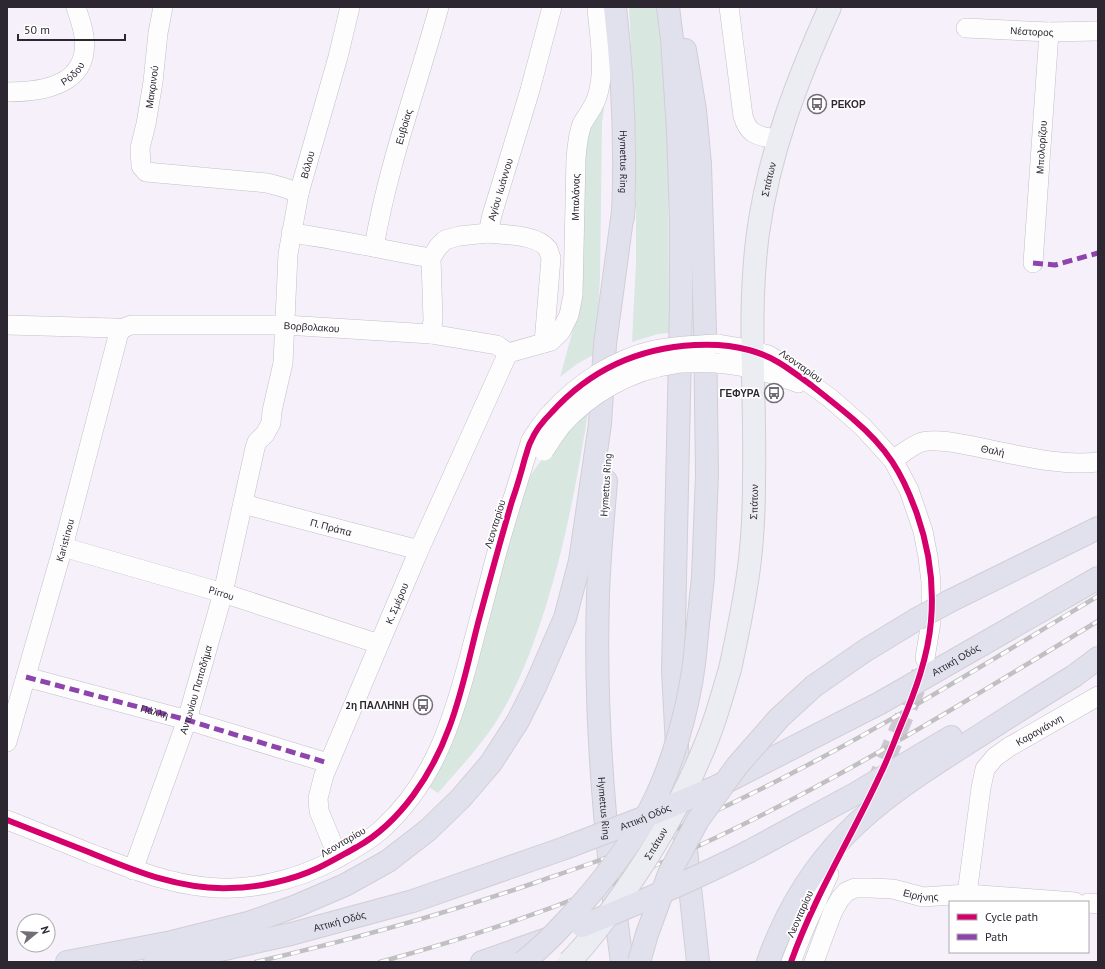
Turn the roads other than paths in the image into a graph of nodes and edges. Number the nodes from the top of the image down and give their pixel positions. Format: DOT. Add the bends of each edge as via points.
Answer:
graph roads {
  1 [pos="76,7"];
  2 [pos="163,7"];
  3 [pos="350,7"];
  4 [pos="439,7"];
  5 [pos="552,7"];
  6 [pos="598,7"];
  7 [pos="615,7"];
  8 [pos="668,7"];
  9 [pos="678,7"];
  10 [pos="729,7"];
  11 [pos="830,7"];
  12 [pos="966,28"];
  13 [pos="1098,31"];
  14 [pos="1050,32"];
  15 [pos="7,92"];
  16 [pos="778,140"];
  17 [pos="299,193"];
  18 [pos="624,204"];
  19 [pos="291,233"];
  20 [pos="488,233"];
  21 [pos="374,247"];
  22 [pos="431,258"];
  23 [pos="1033,263"];
  24 [pos="7,325"];
  25 [pos="285,325"];
  26 [pos="119,332"];
  27 [pos="432,334"];
  28 [pos="544,343"];
  29 [pos="508,353"];
  30 [pos="753,360"];
  31 [pos="893,460"];
  32 [pos="1098,462"];
  33 [pos="243,504"];
  34 [pos="1098,528"];
  35 [pos="63,547"];
  36 [pos="419,550"];
  37 [pos="1098,578"];
  38 [pos="222,593"];
  39 [pos="379,644"];
  40 [pos="1098,648"];
  41 [pos="925,658"];
  42 [pos="1098,658"];
  43 [pos="26,677"];
  44 [pos="1098,696"];
  45 [pos="187,720"];
  46 [pos="7,742"];
  47 [pos="328,763"];
  48 [pos="7,820"];
  49 [pos="338,858"];
  50 [pos="133,870"];
  51 [pos="829,874"];
  52 [pos="967,894"];
  53 [pos="1062,901"];
  54 [pos="67,962"];
  55 [pos="155,962"];
  56 [pos="482,962"];
  57 [pos="523,962"];
  58 [pos="569,962"];
  59 [pos="622,962"];
  60 [pos="639,962"];
  61 [pos="698,962"];
  62 [pos="768,962"];
  63 [pos="790,962"];
  64 [pos="814,962"];
  1 -- 15 [label="street, Ρόδου" via="84,36 84,52 81,64 73,76 42,90"];
  2 -- 17 [label="street, Μακρινού" via="153,82 140,148 141,166 146,172 267,183"];
  3 -- 17 [label="street, Βόλου"];
  4 -- 21 [label="street, Ευβοίας" via="379,214"];
  5 -- 20 [label="street, Αγίου Ιωάννου"];
  6 -- 28 [label="street, Μπαλάνας" via="601,83 597,98 582,124 577,141 573,295 569,315 561,331 551,341"];
  7 -- 18 [label="highway, Hymettus Ring" via="622,98"];
  8 -- 61 [label="highway" via="678,131 681,222 673,671 679,784"];
  9 -- 57 [label="highway, bridge" via="695,110 700,164 708,474 704,570 694,664 670,762 636,834 591,893 560,928"];
  10 -- 16 [label="street" via="746,126 756,134"];
  11 -- 16 [label="main road, Σπάτων" via="798,83"];
  12 -- 14 [label="street, Νέστορος"];
  13 -- 14 [label="street, Νέστορος"];
  14 -- 23 [label="street, Μπολορίζου"];
  16 -- 30 [label="main road, Σπάτων" via="758,233 754,270"];
  17 -- 19 [label="street, Βόλου"];
  18 -- 54 [label="highway" via="605,344 600,424 580,561 565,618 535,687 518,722 492,763 428,830 388,860 345,885 296,906 248,922 172,942"];
  18 -- 59 [label="highway, Hymettus Ring" via="617,345 598,596 604,810"];
  19 -- 21 [label="street"];
  19 -- 25 [label="street, Βόλου"];
  20 -- 22 [label="street, Αγίου Ιωάννου" via="444,240"];
  20 -- 28 [label="street" via="530,238 540,242 548,250 551,258"];
  21 -- 22 [label="street"];
  22 -- 27 [label="street"];
  24 -- 26 [label="street, Βορβολακου" via="114,328"];
  25 -- 26 [label="street, Βορβολακου" via="131,325"];
  25 -- 27 [label="street, Βορβολακου"];
  25 -- 33 [label="street, Βόλου" via="283,363 271,423 257,442"];
  26 -- 35 [label="street, Karistinou"];
  27 -- 29 [label="street, Βορβολακου" via="497,345"];
  28 -- 29 [label="street, Μπαλάνας"];
  29 -- 36 [label="street, Κ. Σμέρου"];
  30 -- 31 [label="street, Λεονταρίου" via="775,374 818,390 830,398 863,427"];
  30 -- 49 [label="street, Λεονταρίου, bridge" via="742,348 717,354 692,345 654,350 609,367 570,394 550,414 515,494 498,548 460,693 449,729 434,762 403,808 362,845"];
  30 -- 58 [label="main road, Σπάτων, bridge" via="754,480 750,557 730,669 708,738 675,810 644,865 602,923"];
  31 -- 32 [label="street, Θαλή" via="921,442 934,441 1027,458 1084,464"];
  31 -- 41 [label="street, Λεονταρίου" via="909,490 923,531 928,557 931,622"];
  33 -- 36 [label="street, Π. Πράπα"];
  33 -- 38 [label="street, Αντωνίου Παπαδήμα"];
  34 -- 60 [label="highway, bridge" via="917,619 814,686 779,718 737,766 698,820 669,874"];
  35 -- 38 [label="street, Pirrou"];
  35 -- 43 [label="street, Karistinou"];
  36 -- 39 [label="street, Κ. Σμέρου"];
  37 -- 55 [label="highway, Αττική Οδός, bridge" via="880,704 720,785 643,818 413,902 291,934"];
  38 -- 39 [label="street, Pirrou"];
  38 -- 45 [label="street, Αντωνίου Παπαδήμα"];
  39 -- 47 [label="street, Κ. Σμέρου"];
  40 -- 56 [label="highway, bridge" via="855,794 750,851 639,904"];
  42 -- 62 [label="highway" via="921,774 855,825 806,884 786,919"];
  43 -- 45 [label="street, Πάλλη"];
  43 -- 46 [label="street, Karistinou"];
  44 -- 52 [label="street, Καραγιάννη" via="1009,747 996,757 986,770 981,788"];
  45 -- 47 [label="street, Πάλλη"];
  45 -- 50 [label="street, Αντωνίου Παπαδήμα"];
  47 -- 49 [label="street, Κ. Σμέρου" via="318,798 319,811"];
  48 -- 50 [label="street, Λεονταρίου"];
  49 -- 50 [label="street, Λεονταρίου" via="316,870 290,878 230,888 179,883"];
  51 -- 63 [label="street, Λεονταρίου"];
  52 -- 53 [label="street, Ειρήνης"];
  52 -- 64 [label="street, Ειρήνης" via="923,897 893,889 851,890 837,903"];
}
